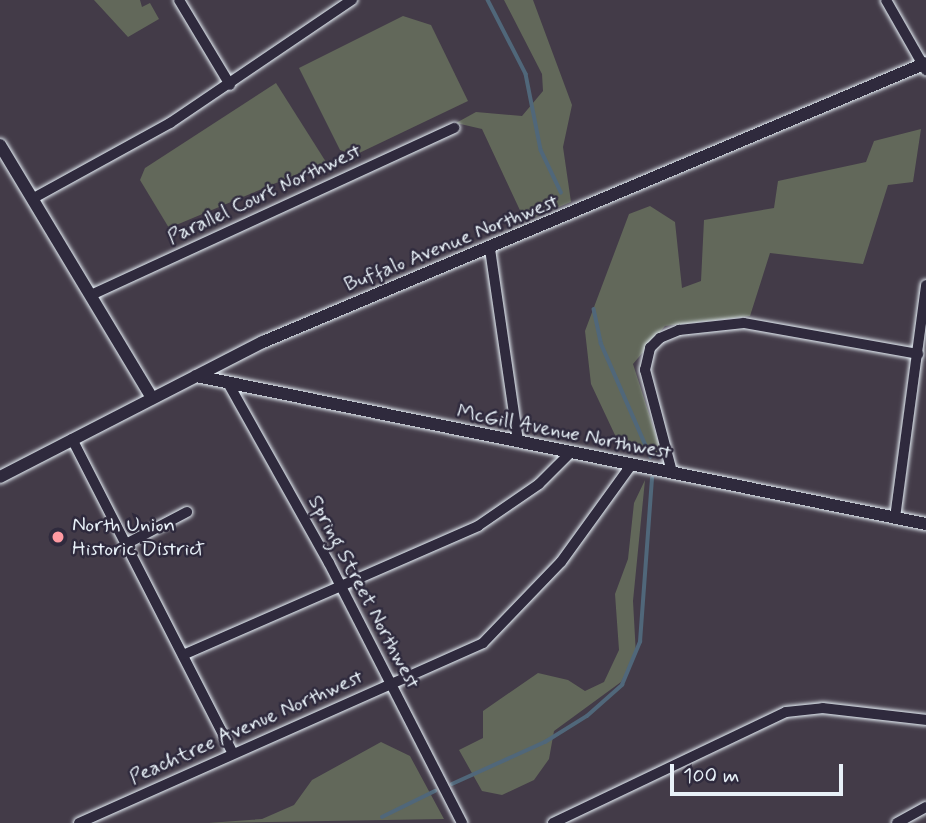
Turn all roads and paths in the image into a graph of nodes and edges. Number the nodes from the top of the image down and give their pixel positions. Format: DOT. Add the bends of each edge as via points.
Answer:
graph roads {
  1 [pos="179,0"];
  2 [pos="352,0"];
  3 [pos="886,0"];
  4 [pos="925,66"];
  5 [pos="230,85"];
  6 [pos="454,128"];
  7 [pos="0,145"];
  8 [pos="5,163"];
  9 [pos="32,199"];
  10 [pos="489,249"];
  11 [pos="926,285"];
  12 [pos="91,295"];
  13 [pos="918,354"];
  14 [pos="196,376"];
  15 [pos="228,383"];
  16 [pos="152,398"];
  17 [pos="72,439"];
  18 [pos="518,442"];
  19 [pos="571,452"];
  20 [pos="632,464"];
  21 [pos="672,472"];
  22 [pos="0,477"];
  23 [pos="187,512"];
  24 [pos="895,518"];
  25 [pos="926,524"];
  26 [pos="126,544"];
  27 [pos="341,589"];
  28 [pos="183,655"];
  29 [pos="391,685"];
  30 [pos="926,720"];
  31 [pos="232,752"];
  32 [pos="926,807"];
  33 [pos="79,823"];
  34 [pos="462,823"];
  35 [pos="553,823"];
  36 [pos="897,823"];
  1 -- 5 [label="street"];
  2 -- 5 [label="street"];
  3 -- 4 [label="street"];
  4 -- 10 [label="street, Buffalo Avenue Northwest"];
  5 -- 9 [label="street"];
  6 -- 12 [label="street, Parallel Court Northwest"];
  7 -- 8 [label="street"];
  8 -- 9 [label="street"];
  9 -- 12 [label="street"];
  10 -- 14 [label="street, Buffalo Avenue Northwest" via="263,342"];
  10 -- 18 [label="street"];
  11 -- 13 [label="street"];
  12 -- 16 [label="street"];
  13 -- 21 [label="street" via="744,323 679,330 660,338 650,348 645,370"];
  13 -- 24 [label="street"];
  14 -- 15 [label="street, McGill Avenue Northwest"];
  14 -- 16 [label="street, Buffalo Avenue Northwest"];
  15 -- 18 [label="street, McGill Avenue Northwest"];
  15 -- 27 [label="street, Spring Street Northwest"];
  16 -- 17 [label="street, Buffalo Avenue Northwest"];
  17 -- 22 [label="street, Buffalo Avenue Northwest"];
  17 -- 26 [label="street"];
  18 -- 19 [label="street, McGill Avenue Northwest"];
  19 -- 20 [label="street, McGill Avenue Northwest"];
  19 -- 27 [label="street" via="539,484 478,526"];
  20 -- 21 [label="street, McGill Avenue Northwest"];
  20 -- 29 [label="street, Peachtree Avenue Northwest" via="561,562 504,626 483,643"];
  21 -- 24 [label="street, McGill Avenue Northwest"];
  23 -- 26 [label="street"];
  24 -- 25 [label="street, McGill Avenue Northwest"];
  26 -- 28 [label="street"];
  27 -- 28 [label="street"];
  27 -- 29 [label="street, Spring Street Northwest"];
  28 -- 31 [label="street"];
  29 -- 31 [label="street, Peachtree Avenue Northwest"];
  29 -- 34 [label="street, Spring Street Northwest"];
  30 -- 35 [label="street" via="823,708 786,712"];
  31 -- 33 [label="street, Peachtree Avenue Northwest"];
  32 -- 36 [label="street"];
}
